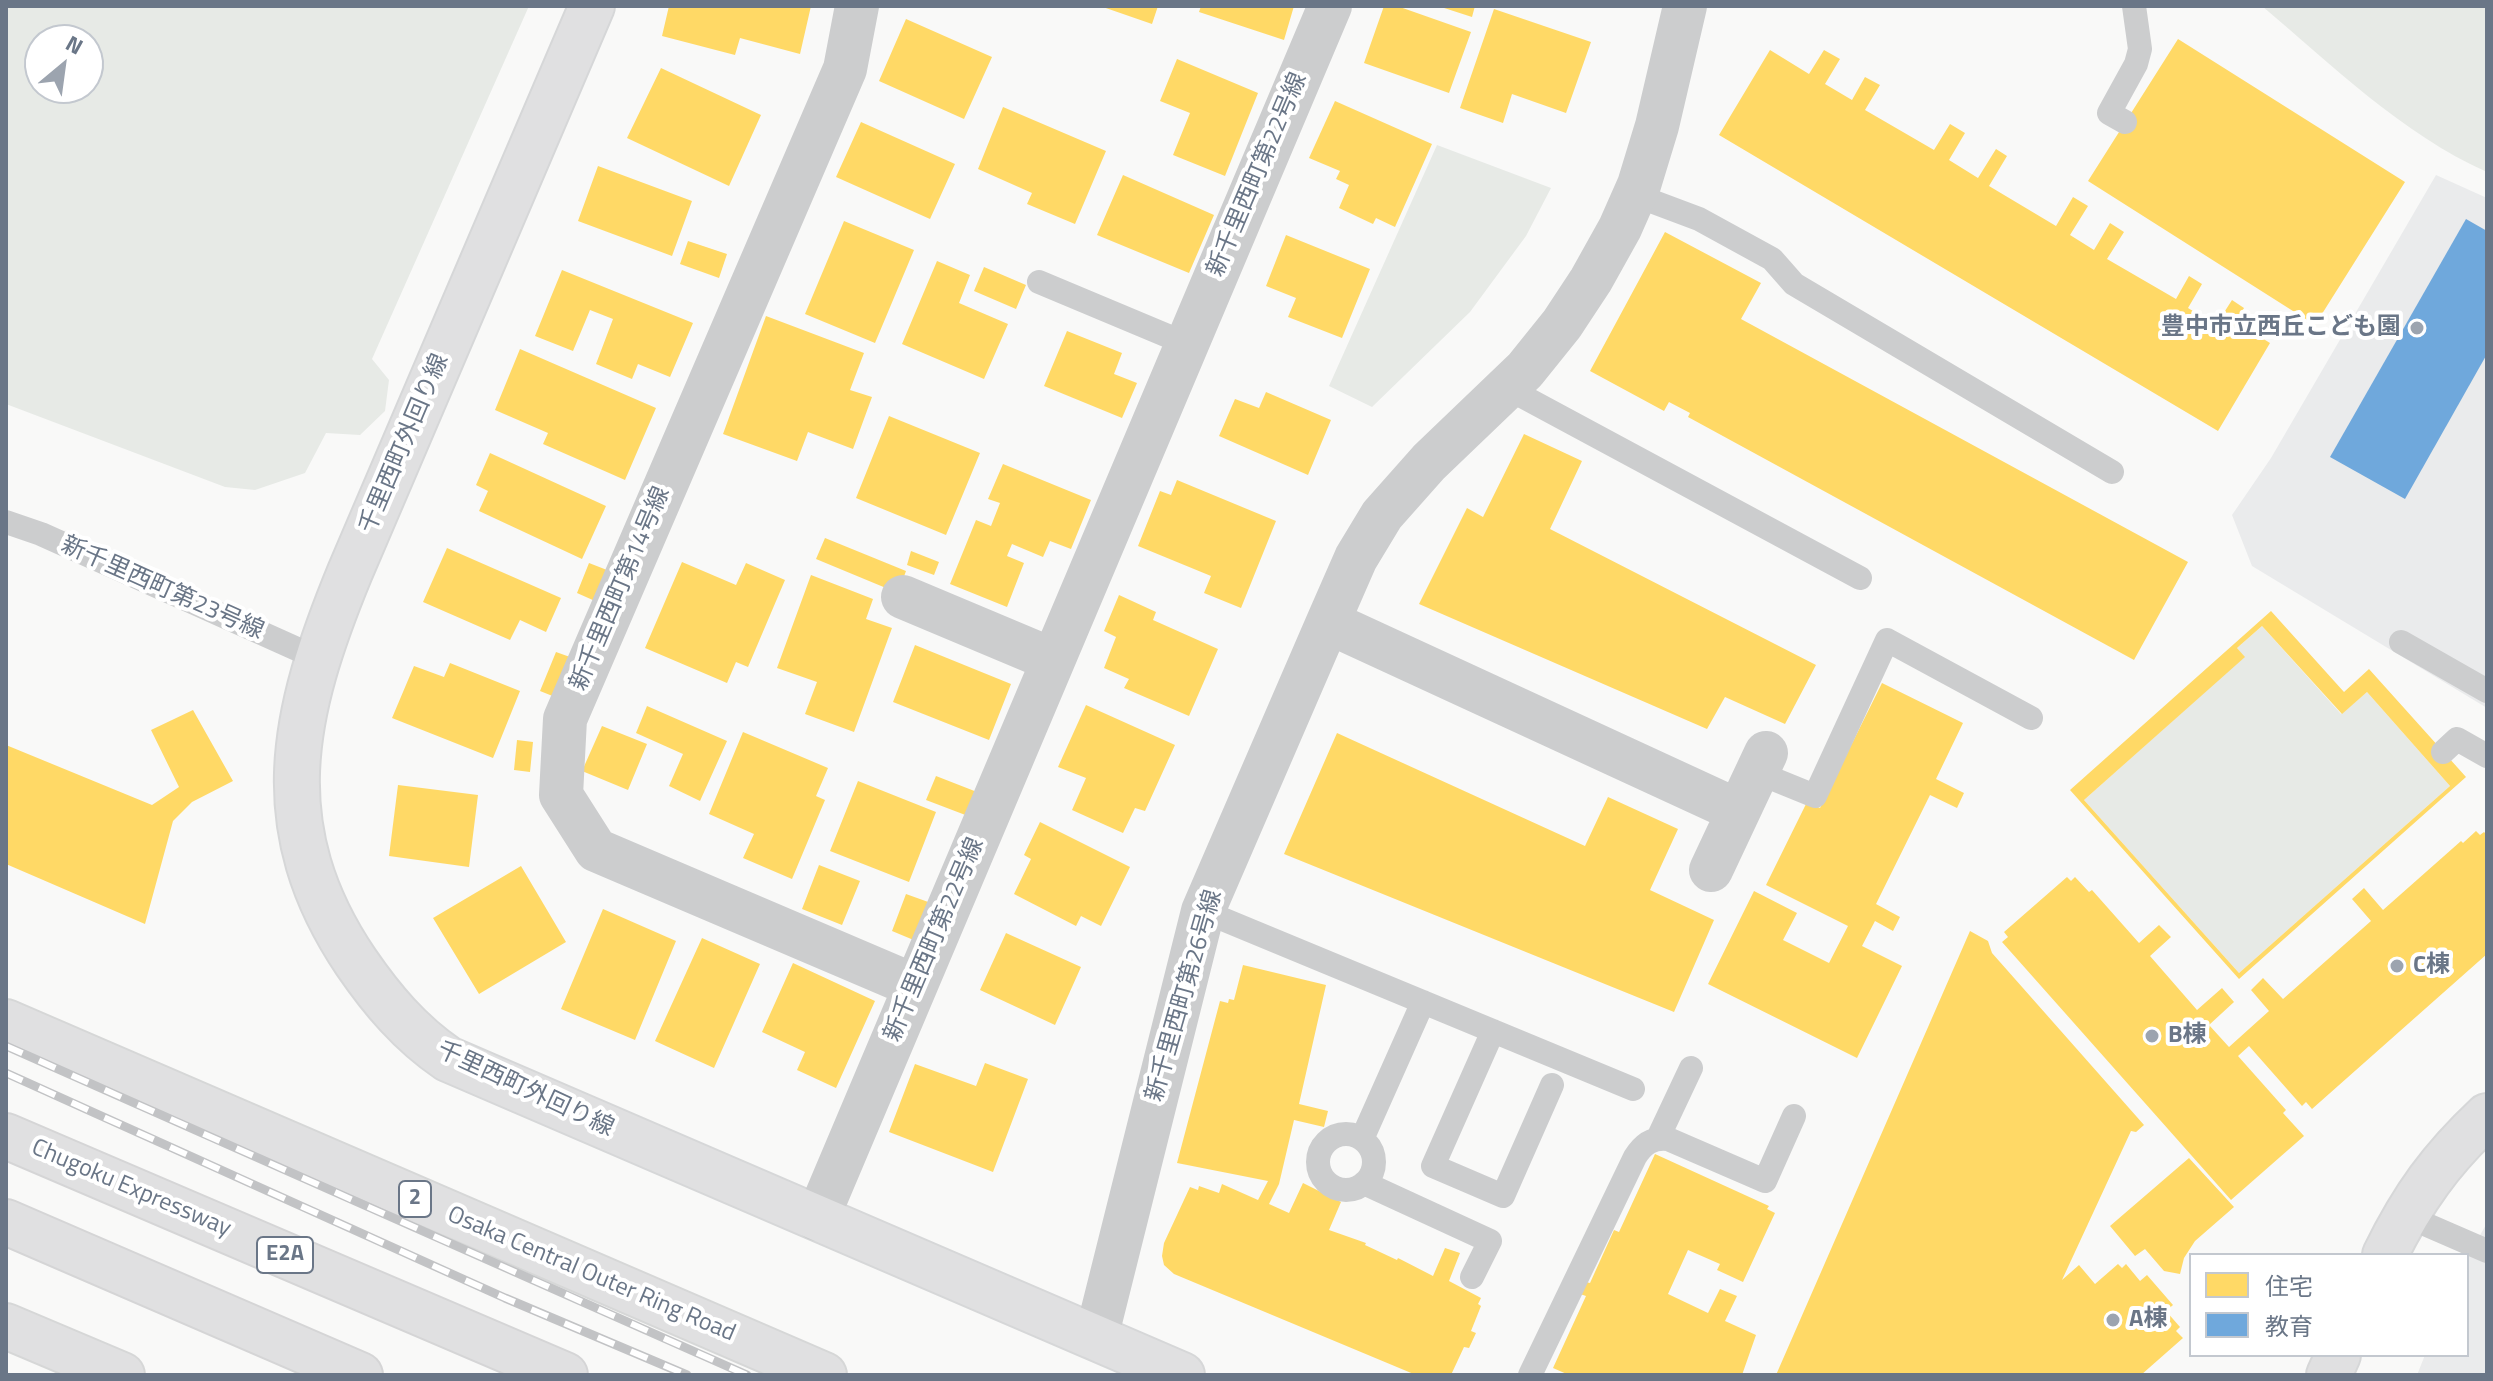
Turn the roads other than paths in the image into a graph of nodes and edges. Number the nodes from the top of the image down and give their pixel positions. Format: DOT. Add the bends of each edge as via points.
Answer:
graph roads {
  1 [pos="592,6"];
  2 [pos="857,6"];
  3 [pos="1330,6"];
  4 [pos="1685,6"];
  5 [pos="2134,6"];
  6 [pos="2125,122"];
  7 [pos="1635,195"];
  8 [pos="1039,282"];
  9 [pos="1187,344"];
  10 [pos="1507,388"];
  11 [pos="2112,472"];
  12 [pos="6,522"];
  13 [pos="1860,578"];
  14 [pos="903,597"];
  15 [pos="1328,622"];
  16 [pos="2401,642"];
  17 [pos="317,658"];
  18 [pos="1053,660"];
  19 [pos="2487,691"];
  20 [pos="2031,718"];
  21 [pos="2443,752"];
  22 [pos="2487,756"];
  23 [pos="1753,779"];
  24 [pos="1711,870"];
  25 [pos="1203,911"];
  26 [pos="915,986"];
  27 [pos="1423,1002"];
  28 [pos="6,1022"];
  29 [pos="1493,1031"];
  30 [pos="1691,1068"];
  31 [pos="1552,1085"];
  32 [pos="1633,1089"];
  33 [pos="1794,1116"];
  34 [pos="2487,1116"];
  35 [pos="6,1136"];
  36 [pos="1658,1138"];
  37 [pos="1362,1139"];
  38 [pos="1364,1183"];
  39 [pos="2404,1215"];
  40 [pos="817,1219"];
  41 [pos="6,1222"];
  42 [pos="2487,1251"];
  43 [pos="2386,1253"];
  44 [pos="1472,1277"];
  45 [pos="6,1326"];
  46 [pos="1096,1338"];
  47 [pos="122,1375"];
  48 [pos="360,1375"];
  49 [pos="565,1375"];
  50 [pos="824,1375"];
  51 [pos="1182,1375"];
  52 [pos="1530,1375"];
  1 -- 17 [label="main road, 千里西町外回り線"];
  2 -- 26 [label="street, 新千里西町第14号線" via="845,69 565,719 561,795 596,850"];
  3 -- 9 [label="street, 新千里西町第22号線"];
  4 -- 7 [label="street, 新千里西町第26号線"];
  5 -- 6 [label="lane" via="2140,49 2109,113"];
  7 -- 10 [label="street, 新千里西町第26号線" via="1577,302"];
  7 -- 11 [label="lane" via="1699,219 1772,259 1794,284"];
  8 -- 9 [label="lane"];
  9 -- 18 [label="street, 新千里西町第22号線"];
  10 -- 13 [label="lane"];
  10 -- 15 [label="street, 新千里西町第26号線" via="1382,515"];
  12 -- 17 [label="lane, 新千里西町第23号線"];
  14 -- 18 [label="street"];
  15 -- 23 [label="street"];
  15 -- 25 [label="street, 新千里西町第26号線"];
  16 -- 19 [label="lane"];
  17 -- 40 [label="main road, 千里西町外回り線" via="298,739 301,840 334,927 386,1002 428,1045 470,1070"];
  18 -- 26 [label="street, 新千里西町第22号線"];
  20 -- 23 [label="lane" via="1887,640 1815,796"];
  21 -- 22 [label="lane" via="2457,739"];
  23 -- 24 [label="street"];
  25 -- 27 [label="lane"];
  25 -- 46 [label="street, 新千里西町第26号線"];
  26 -- 40 [label="street, 新千里西町第22号線"];
  27 -- 29 [label="lane"];
  27 -- 37 [label="lane"];
  28 -- 50 [label="main road, Osaka Central Outer Ring Road / 2"];
  29 -- 31 [label="lane" via="1433,1166 1503,1196"];
  29 -- 32 [label="lane"];
  30 -- 36 [label="lane"];
  33 -- 36 [label="lane" via="1765,1181"];
  34 -- 39 [label="main road" via="2442,1161"];
  35 -- 49 [label="main road, Chugoku Expressway / E2A"];
  36 -- 52 [label="lane" via="1635,1157"];
  37 -- 38 [label="lane" via="1374,1166"];
  37 -- 38 [label="lane" via="1332,1137 1318,1163 1335,1187"];
  38 -- 44 [label="lane" via="1490,1241"];
  39 -- 42 [label="lane"];
  39 -- 43 [label="main road"];
  40 -- 46 [label="main road, 千里西町外回り線"];
  41 -- 48 [label="main road"];
  45 -- 47 [label="main road"];
  46 -- 51 [label="main road, 千里西町外回り線"];
}
